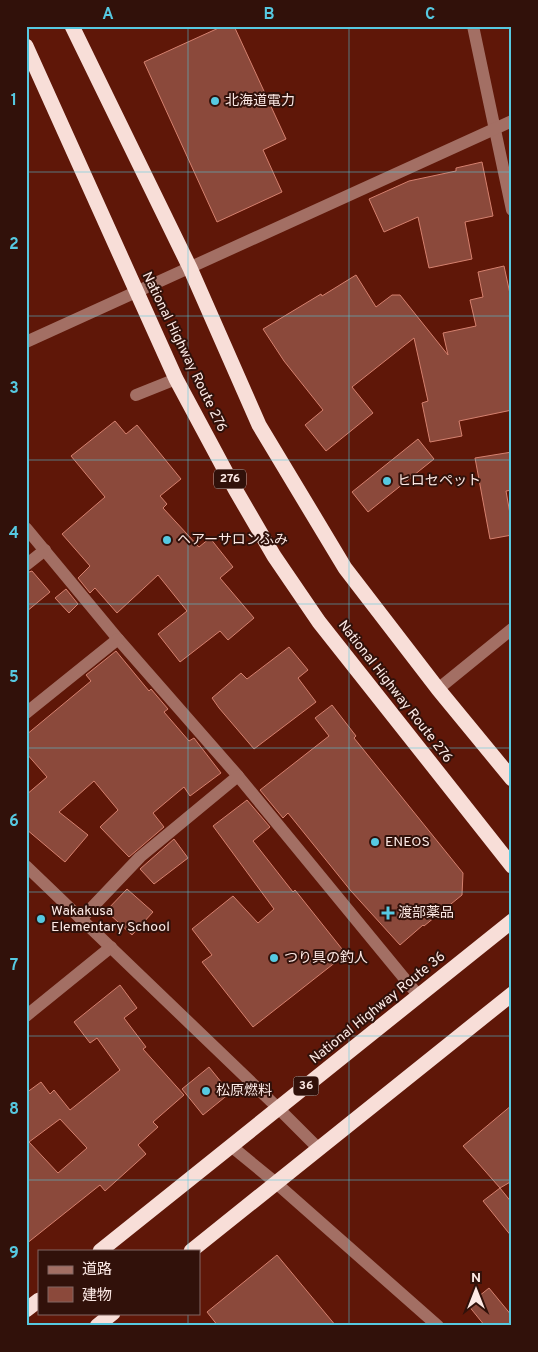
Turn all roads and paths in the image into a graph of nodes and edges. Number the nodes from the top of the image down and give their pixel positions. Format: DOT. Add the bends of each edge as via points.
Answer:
graph roads {
  1 [pos="72,26"];
  2 [pos="473,26"];
  3 [pos="26,46"];
  4 [pos="512,121"];
  5 [pos="495,129"];
  6 [pos="512,210"];
  7 [pos="190,268"];
  8 [pos="136,292"];
  9 [pos="26,342"];
  10 [pos="176,379"];
  11 [pos="136,395"];
  12 [pos="26,528"];
  13 [pos="46,550"];
  14 [pos="26,565"];
  15 [pos="512,629"];
  16 [pos="118,639"];
  17 [pos="438,689"];
  18 [pos="26,713"];
  19 [pos="238,776"];
  20 [pos="512,779"];
  21 [pos="26,866"];
  22 [pos="512,866"];
  23 [pos="81,919"];
  24 [pos="512,921"];
  25 [pos="111,947"];
  26 [pos="512,994"];
  27 [pos="418,995"];
  28 [pos="26,1016"];
  29 [pos="278,1109"];
  30 [pos="231,1146"];
  31 [pos="318,1149"];
  32 [pos="276,1183"];
  33 [pos="101,1250"];
  34 [pos="192,1250"];
  35 [pos="38,1301"];
  36 [pos="26,1310"];
  37 [pos="112,1314"];
  38 [pos="98,1326"];
  39 [pos="438,1326"];
  1 -- 7 [label="highway"];
  2 -- 5 [label="street"];
  3 -- 8 [label="highway, National Highway Route 276 / 276"];
  4 -- 5 [label="street"];
  5 -- 6 [label="street"];
  5 -- 7 [label="street"];
  7 -- 8 [label="street"];
  7 -- 17 [label="highway" via="260,425 345,568"];
  8 -- 9 [label="street"];
  8 -- 10 [label="highway, National Highway Route 276 / 276"];
  10 -- 11 [label="street"];
  10 -- 22 [label="highway, National Highway Route 276 / 276" via="269,548 318,622"];
  12 -- 13 [label="street"];
  13 -- 14 [label="street"];
  13 -- 16 [label="street"];
  15 -- 17 [label="street"];
  16 -- 18 [label="street"];
  16 -- 19 [label="street"];
  17 -- 20 [label="highway"];
  19 -- 23 [label="street" via="140,857"];
  19 -- 27 [label="street"];
  21 -- 23 [label="street"];
  23 -- 25 [label="street"];
  24 -- 27 [label="highway, National Highway Route 36 / 36"];
  25 -- 28 [label="street"];
  25 -- 29 [label="street"];
  26 -- 31 [label="highway"];
  27 -- 29 [label="highway, National Highway Route 36 / 36"];
  29 -- 30 [label="highway, National Highway Route 36 / 36"];
  29 -- 31 [label="street"];
  30 -- 32 [label="street"];
  30 -- 33 [label="highway, National Highway Route 36 / 36"];
  31 -- 32 [label="highway"];
  32 -- 34 [label="highway"];
  32 -- 39 [label="street"];
  35 -- 36 [label="highway"];
  37 -- 38 [label="highway"];
}
